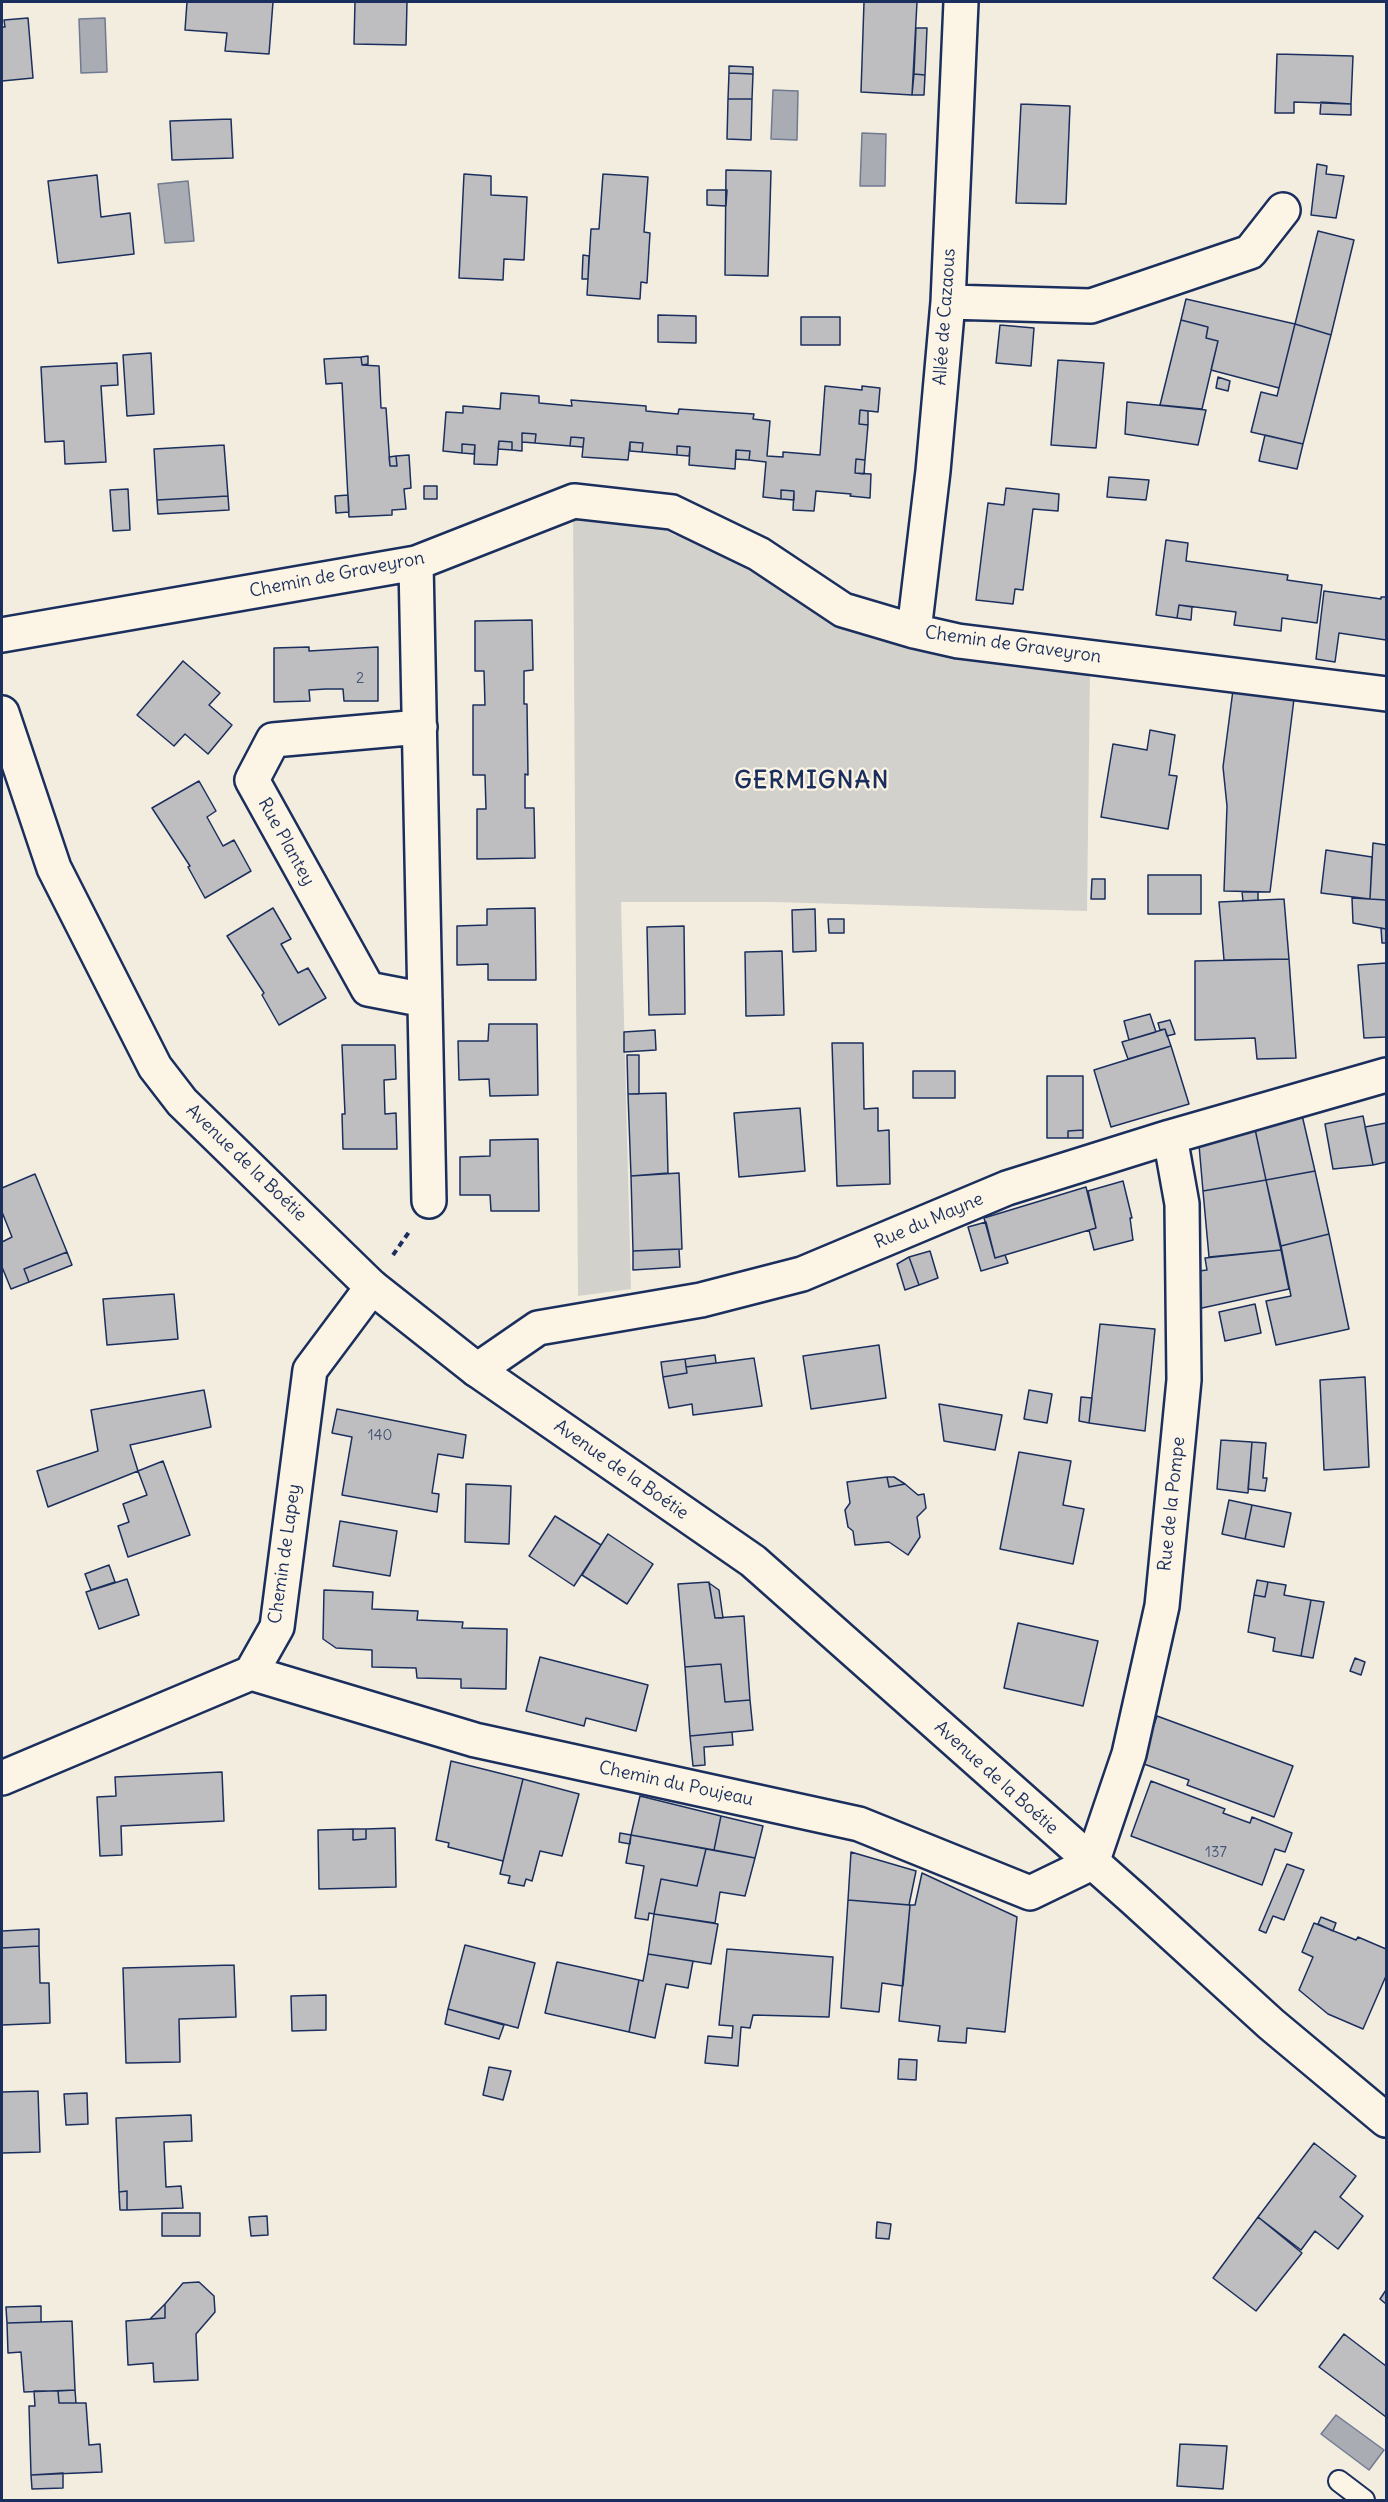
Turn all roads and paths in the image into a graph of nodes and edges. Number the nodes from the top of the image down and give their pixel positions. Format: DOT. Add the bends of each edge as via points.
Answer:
graph roads {
  1 [pos="961,2"];
  2 [pos="1283,210"];
  3 [pos="948,302"];
  4 [pos="416,563"];
  5 [pos="915,631"];
  6 [pos="2,635"];
  7 [pos="1386,694"];
  8 [pos="2,713"];
  9 [pos="420,727"];
  10 [pos="425,1000"];
  11 [pos="1386,1075"];
  12 [pos="1170,1137"];
  13 [pos="429,1201"];
  14 [pos="372,1287"];
  15 [pos="477,1370"];
  16 [pos="251,1673"];
  17 [pos="2,1778"];
  18 [pos="1092,1863"];
  19 [pos="1386,2120"];
  20 [pos="1339,2481"];
  21 [pos="1364,2500"];
  1 -- 3 [label="street, Allée de Cazaous"];
  2 -- 3 [label="street" via="1250,252 1091,306"];
  3 -- 5 [label="street, Allée de Cazaous"];
  4 -- 5 [label="street, Chemin de Graveyron" via="574,501 672,512 759,554 843,610"];
  4 -- 6 [label="street, Chemin de Graveyron"];
  4 -- 9 [label="street"];
  5 -- 7 [label="street, Chemin de Graveyron" via="958,641"];
  8 -- 14 [label="street, Avenue de la Boétie" via="54,868 155,1067 182,1101"];
  9 -- 10 [label="street"];
  9 -- 10 [label="street, Rue Plantey" via="273,740 252,780 369,989"];
  10 -- 13 [label="street"];
  11 -- 12 [label="street, Rue du Mayne"];
  12 -- 15 [label="street, Rue du Mayne" via="1007,1188 802,1274 701,1300 538,1328"];
  12 -- 18 [label="street, Rue de la Pompe" via="1182,1204 1184,1380 1162,1606 1129,1754"];
  13 -- 14 [label="path"];
  14 -- 15 [label="street, Avenue de la Boétie"];
  14 -- 16 [label="street, Chemin de Lapey" via="310,1370 277,1626"];
  15 -- 18 [label="street, Avenue de la Boétie" via="753,1561"];
  16 -- 17 [label="street"];
  16 -- 18 [label="street, Chemin du Poujeau" via="475,1740 859,1824 1030,1893"];
  18 -- 19 [label="street, Avenue de la Boétie" via="1271,2024"];
  20 -- 21 [label="lane"];
}
